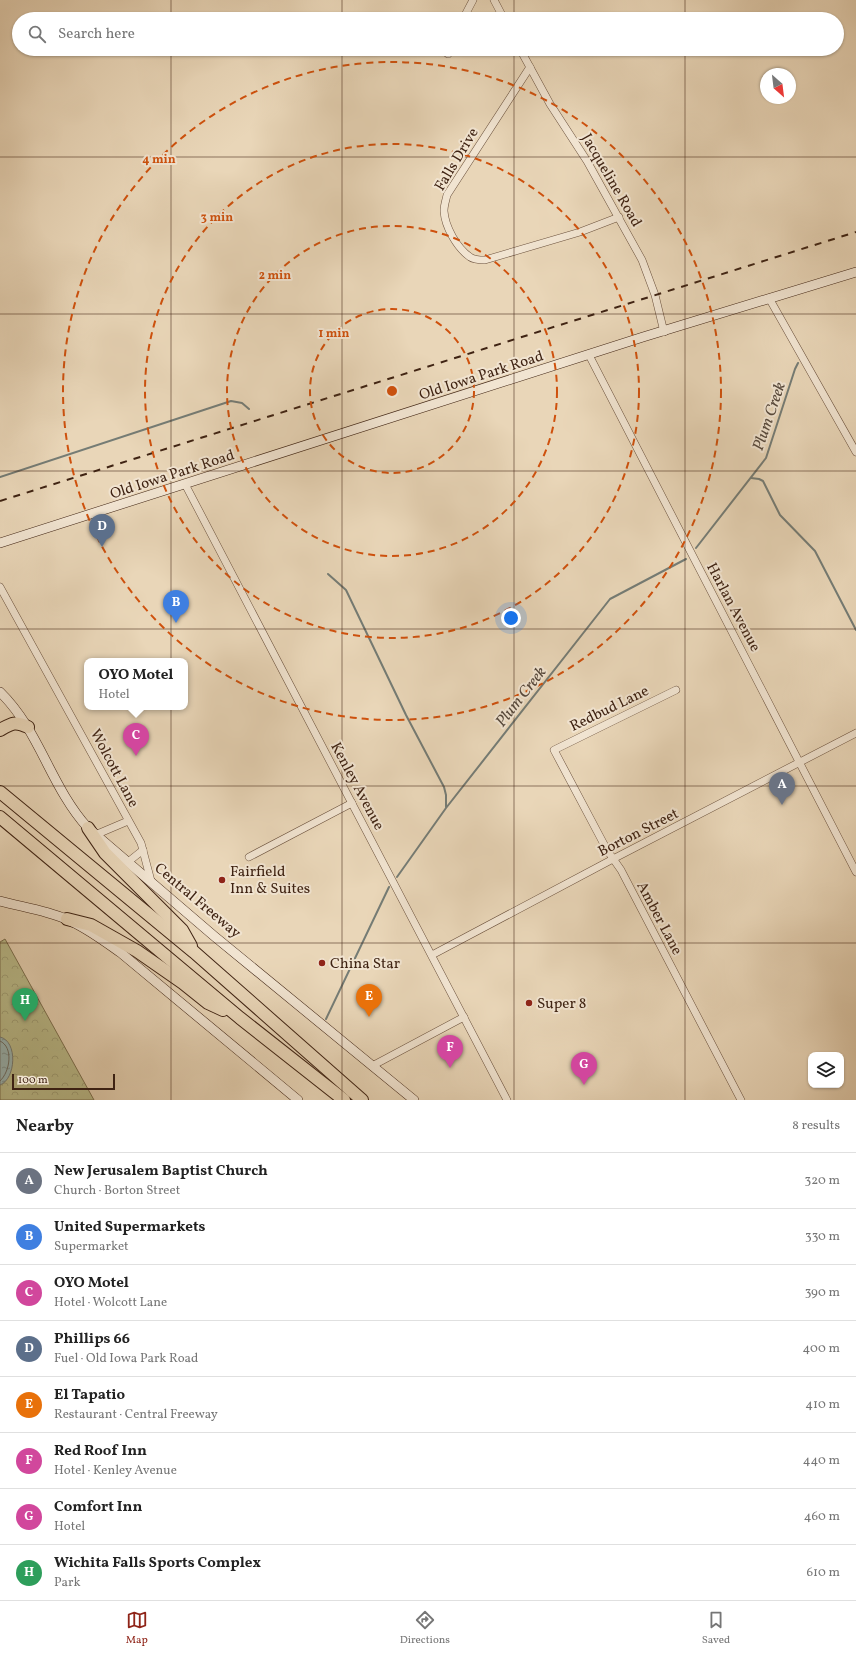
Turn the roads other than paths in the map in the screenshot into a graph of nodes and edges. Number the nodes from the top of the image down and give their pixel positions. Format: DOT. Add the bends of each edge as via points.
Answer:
graph roads {
  1 [pos="473,0"];
  2 [pos="494,0"];
  3 [pos="467,12"];
  4 [pos="500,12"];
  5 [pos="524,56"];
  6 [pos="530,67"];
  7 [pos="619,217"];
  8 [pos="856,272"];
  9 [pos="769,298"];
  10 [pos="664,332"];
  11 [pos="589,355"];
  12 [pos="856,452"];
  13 [pos="185,484"];
  14 [pos="0,543"];
  15 [pos="0,587"];
  16 [pos="676,690"];
  17 [pos="0,692"];
  18 [pos="28,727"];
  19 [pos="0,730"];
  20 [pos="856,733"];
  21 [pos="554,750"];
  22 [pos="800,762"];
  23 [pos="0,792"];
  24 [pos="352,803"];
  25 [pos="0,817"];
  26 [pos="128,821"];
  27 [pos="91,831"];
  28 [pos="143,850"];
  29 [pos="249,857"];
  30 [pos="613,859"];
  31 [pos="128,862"];
  32 [pos="856,872"];
  33 [pos="151,881"];
  34 [pos="0,901"];
  35 [pos="67,919"];
  36 [pos="194,952"];
  37 [pos="432,955"];
  38 [pos="464,1017"];
  39 [pos="240,1018"];
  40 [pos="372,1066"];
  41 [pos="353,1098"];
  42 [pos="298,1100"];
  43 [pos="367,1100"];
  44 [pos="414,1100"];
  45 [pos="507,1100"];
  46 [pos="741,1100"];
  1 -- 3 [label="street"];
  2 -- 4 [label="street"];
  5 -- 6 [label="street, Jacqueline Road"];
  6 -- 7 [label="street, Jacqueline Road"];
  6 -- 7 [label="street, Falls Drive" via="447,195 444,210 452,235 470,257 485,260 580,232"];
  7 -- 10 [label="street, Jacqueline Road" via="648,272"];
  8 -- 9 [label="main road, Old Iowa Park Road"];
  9 -- 10 [label="main road, Old Iowa Park Road"];
  9 -- 12 [label="street"];
  10 -- 11 [label="main road, Old Iowa Park Road"];
  11 -- 13 [label="main road, Old Iowa Park Road"];
  11 -- 22 [label="street, Harlan Avenue"];
  13 -- 14 [label="main road, Old Iowa Park Road"];
  13 -- 24 [label="street, Kenley Avenue"];
  15 -- 26 [label="street, Wolcott Lane"];
  16 -- 21 [label="street, Redbud Lane"];
  17 -- 18 [label="main road, Central Freeway" via="18,711"];
  18 -- 19 [label="highway" via="12,723"];
  18 -- 27 [label="main road, Central Freeway" via="60,791 74,813"];
  20 -- 22 [label="street, Borton Street"];
  21 -- 30 [label="street, Amber Lane"];
  22 -- 30 [label="street, Borton Street"];
  22 -- 32 [label="street, Harlan Avenue"];
  23 -- 36 [label="highway"];
  24 -- 29 [label="street"];
  24 -- 37 [label="street, Kenley Avenue"];
  25 -- 39 [label="highway"];
  26 -- 27 [label="street"];
  26 -- 28 [label="street, Wolcott Lane"];
  27 -- 31 [label="main road, Central Freeway"];
  27 -- 36 [label="highway" via="105,853 182,930"];
  28 -- 31 [label="street"];
  28 -- 33 [label="street, Wolcott Lane"];
  30 -- 37 [label="street, Borton Street"];
  30 -- 46 [label="street, Amber Lane"];
  31 -- 33 [label="main road, Central Freeway"];
  33 -- 40 [label="main road, Central Freeway"];
  34 -- 35 [label="main road"];
  35 -- 39 [label="highway" via="91,925 138,951 208,1003"];
  35 -- 42 [label="main road" via="122,953"];
  36 -- 41 [label="highway"];
  37 -- 38 [label="street, Kenley Avenue"];
  38 -- 40 [label="street"];
  38 -- 45 [label="street, Kenley Avenue"];
  39 -- 41 [label="highway"];
  40 -- 44 [label="main road, Central Freeway"];
  41 -- 43 [label="highway"];
}
